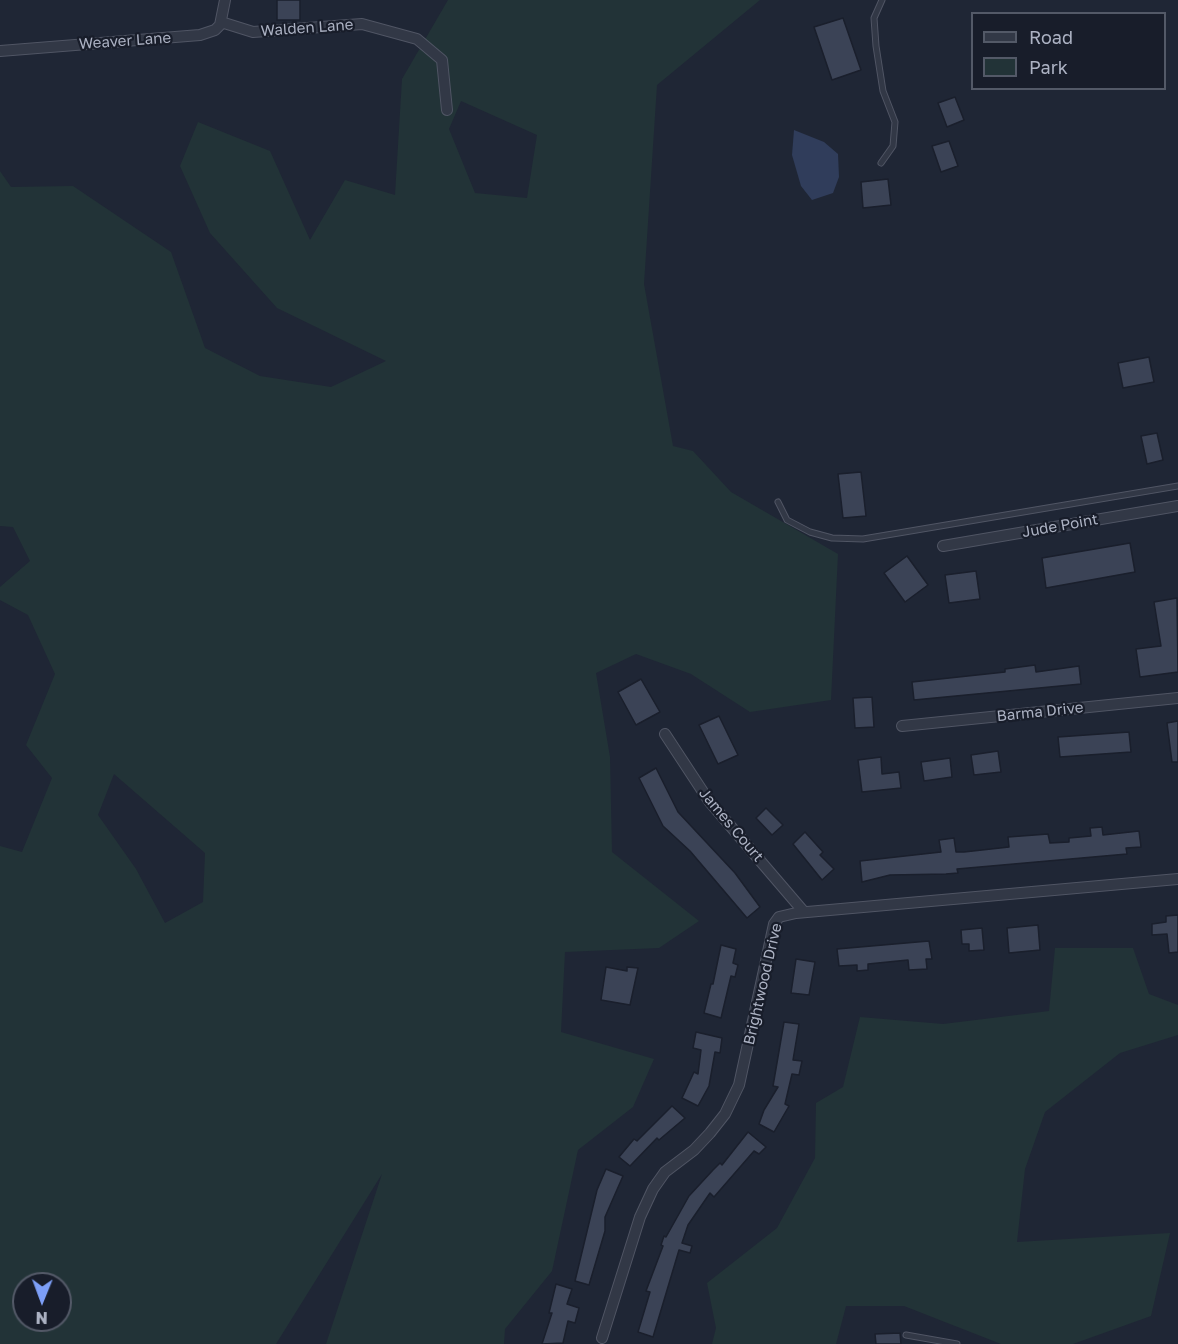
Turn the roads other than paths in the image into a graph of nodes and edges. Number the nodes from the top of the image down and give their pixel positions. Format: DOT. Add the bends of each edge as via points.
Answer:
graph roads {
  1 [pos="225,0"];
  2 [pos="882,0"];
  3 [pos="221,22"];
  4 [pos="0,51"];
  5 [pos="447,110"];
  6 [pos="881,163"];
  7 [pos="1178,486"];
  8 [pos="778,502"];
  9 [pos="1178,506"];
  10 [pos="943,546"];
  11 [pos="1178,698"];
  12 [pos="902,726"];
  13 [pos="665,734"];
  14 [pos="1178,879"];
  15 [pos="804,912"];
  16 [pos="906,1335"];
  17 [pos="602,1338"];
  18 [pos="957,1344"];
  1 -- 3 [label="street"];
  2 -- 6 [label="lane" via="874,18 876,46 883,91 895,122 893,146"];
  3 -- 4 [label="street, Weaver Lane" via="210,33 189,38"];
  3 -- 5 [label="street, Walden Lane" via="253,32 362,24 417,39 442,60"];
  7 -- 8 [label="lane" via="862,539 832,538 810,532 787,520"];
  9 -- 10 [label="street, Jude Point"];
  11 -- 12 [label="street, Barma Drive"];
  13 -- 15 [label="street, James Court" via="709,801"];
  14 -- 15 [label="street, Brightwood Drive"];
  15 -- 17 [label="street, Brightwood Drive" via="779,917 774,924 739,1085 725,1114 710,1132 665,1172 652,1189"];
  16 -- 18 [label="lane"];
}
